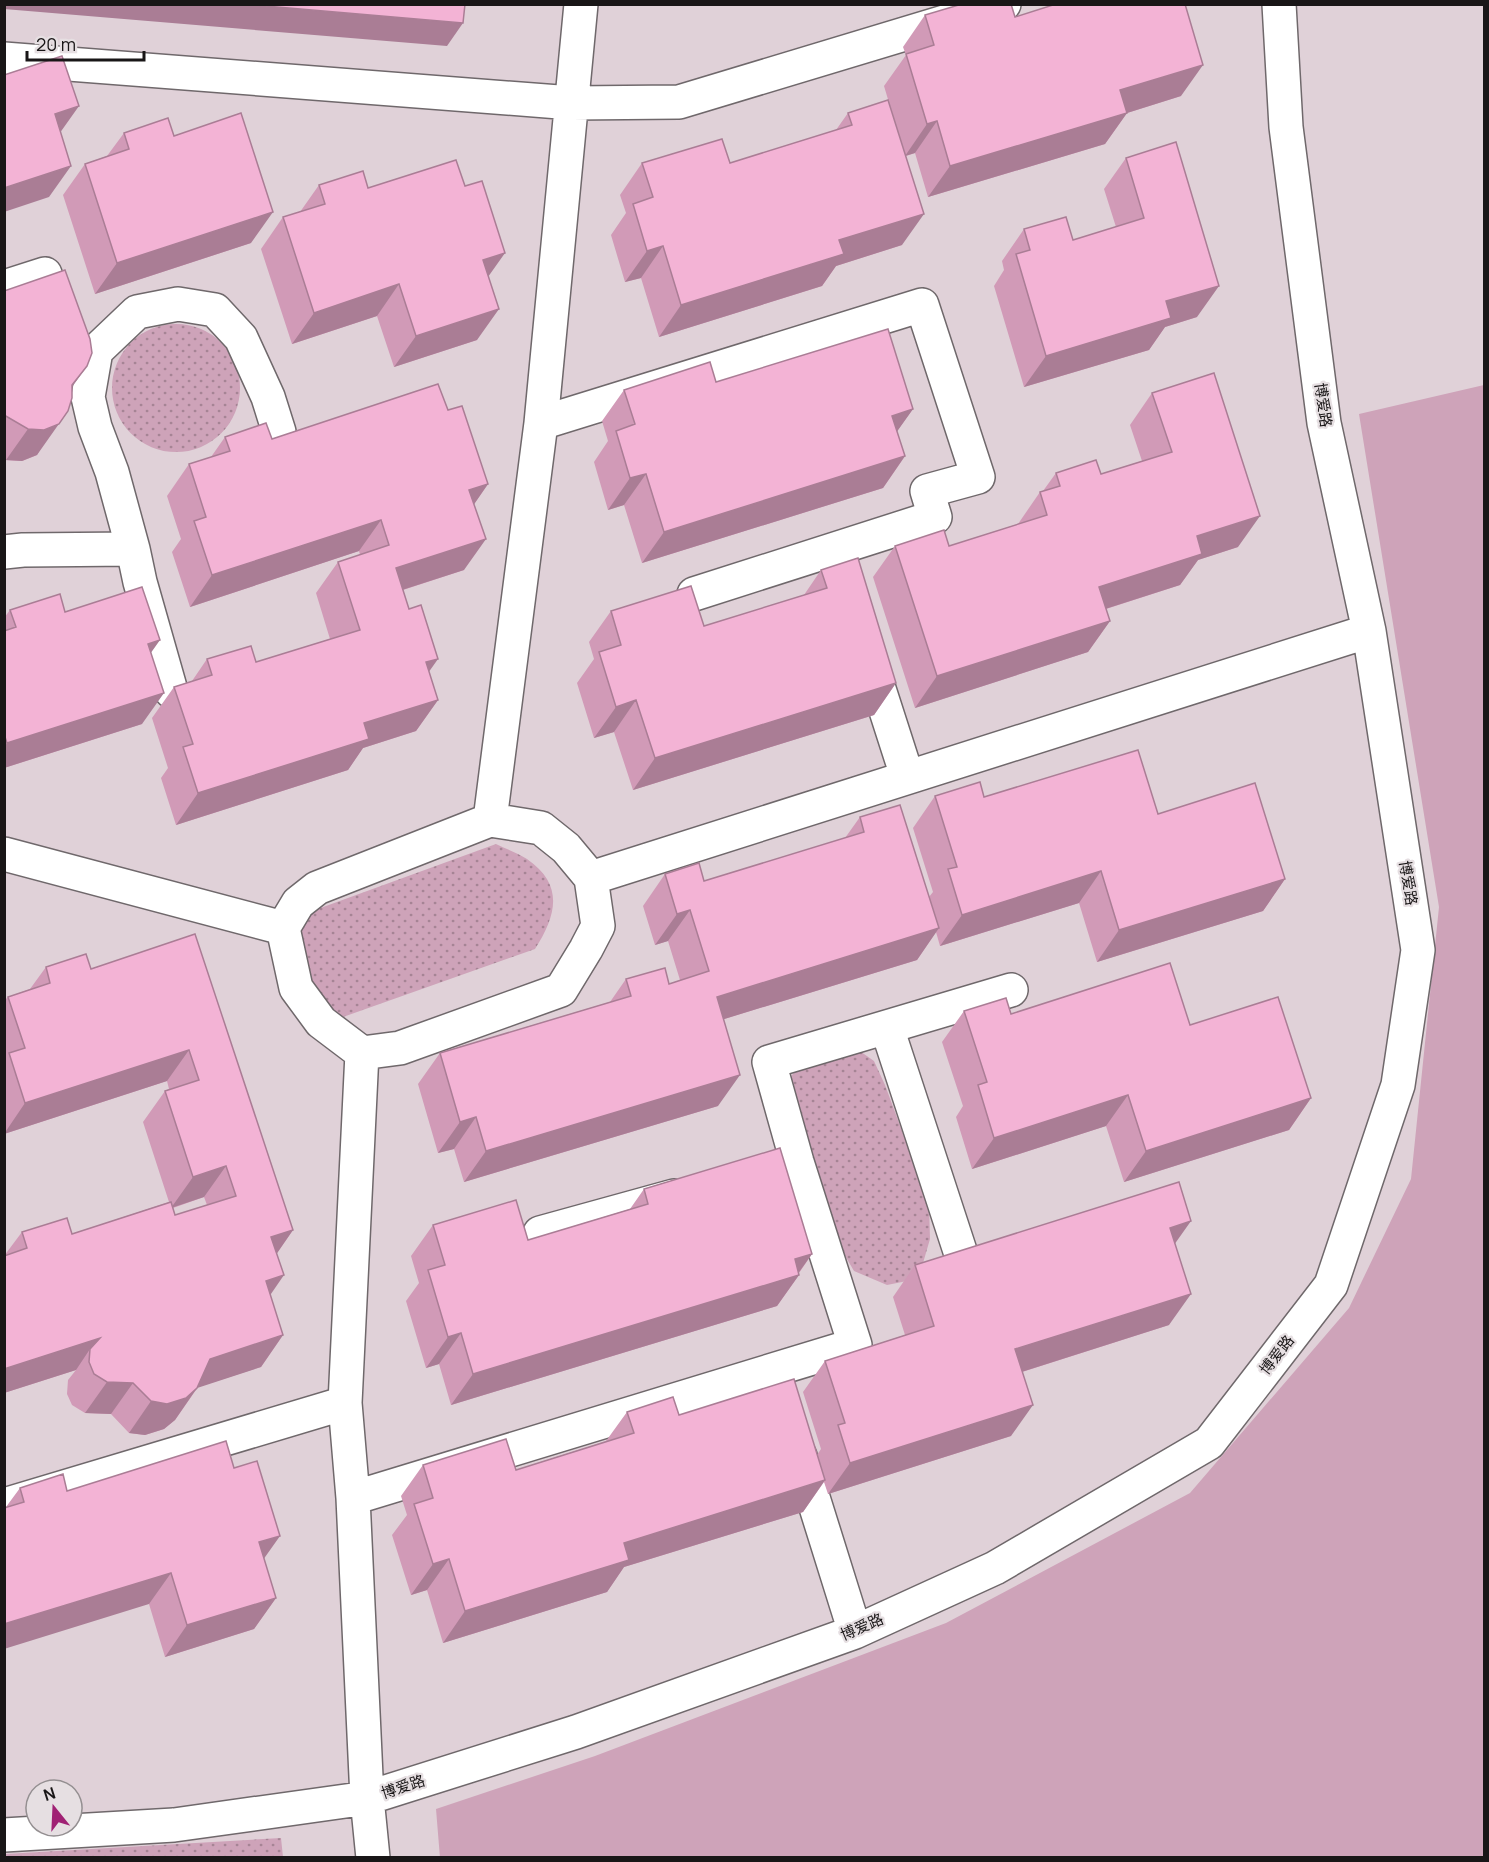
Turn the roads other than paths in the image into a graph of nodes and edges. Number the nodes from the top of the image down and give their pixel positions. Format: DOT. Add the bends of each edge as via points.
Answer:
graph roads {
  1 [pos="581,4"];
  2 [pos="1004,4"];
  3 [pos="1279,4"];
  4 [pos="4,59"];
  5 [pos="572,103"];
  6 [pos="4,286"];
  7 [pos="88,397"];
  8 [pos="542,423"];
  9 [pos="279,432"];
  10 [pos="133,549"];
  11 [pos="4,552"];
  12 [pos="694,594"];
  13 [pos="859,629"];
  14 [pos="1369,631"];
  15 [pos="171,691"];
  16 [pos="907,776"];
  17 [pos="490,820"];
  18 [pos="4,854"];
  19 [pos="591,878"];
  20 [pos="283,928"];
  21 [pos="1011,990"];
  22 [pos="887,1028"];
  23 [pos="362,1053"];
  24 [pos="797,1162"];
  25 [pos="763,1171"];
  26 [pos="707,1187"];
  27 [pos="540,1233"];
  28 [pos="960,1251"];
  29 [pos="345,1403"];
  30 [pos="791,1427"];
  31 [pos="353,1498"];
  32 [pos="4,1505"];
  33 [pos="855,1632"];
  34 [pos="367,1798"];
  35 [pos="6,1832"];
  36 [pos="373,1857"];
  1 -- 5 [label="street"];
  2 -- 5 [label="street" via="679,102"];
  3 -- 14 [label="street, 博爱路" via="1286,128 1324,423"];
  4 -- 5 [label="street"];
  5 -- 8 [label="street"];
  6 -- 7 [label="street" via="45,274"];
  7 -- 9 [label="street" via="96,351 137,312 178,304 215,310 241,338"];
  7 -- 10 [label="street"];
  8 -- 12 [label="street" via="922,305 978,477 927,491 935,517 837,561"];
  8 -- 17 [label="street"];
  10 -- 11 [label="street"];
  10 -- 15 [label="street"];
  13 -- 16 [label="street"];
  14 -- 16 [label="street"];
  14 -- 33 [label="street, 博爱路" via="1418,950 1398,1085 1331,1285 1209,1443 995,1568"];
  16 -- 19 [label="street"];
  17 -- 19 [label="street" via="541,828 566,848"];
  17 -- 20 [label="street" via="317,888 298,903"];
  18 -- 20 [label="street"];
  19 -- 23 [label="street" via="598,926 561,990 400,1048"];
  20 -- 23 [label="street" via="296,988 321,1022"];
  21 -- 22 [label="street"];
  22 -- 24 [label="street" via="769,1062"];
  22 -- 28 [label="street"];
  23 -- 29 [label="street"];
  24 -- 25 [label="street"];
  24 -- 31 [label="street" via="855,1345 777,1382"];
  26 -- 27 [label="street"];
  29 -- 31 [label="street"];
  29 -- 32 [label="street"];
  30 -- 33 [label="street"];
  31 -- 34 [label="street"];
  33 -- 34 [label="street, 博爱路" via="576,1732"];
  34 -- 35 [label="street, 博爱路" via="174,1826"];
  34 -- 36 [label="street"];
}
